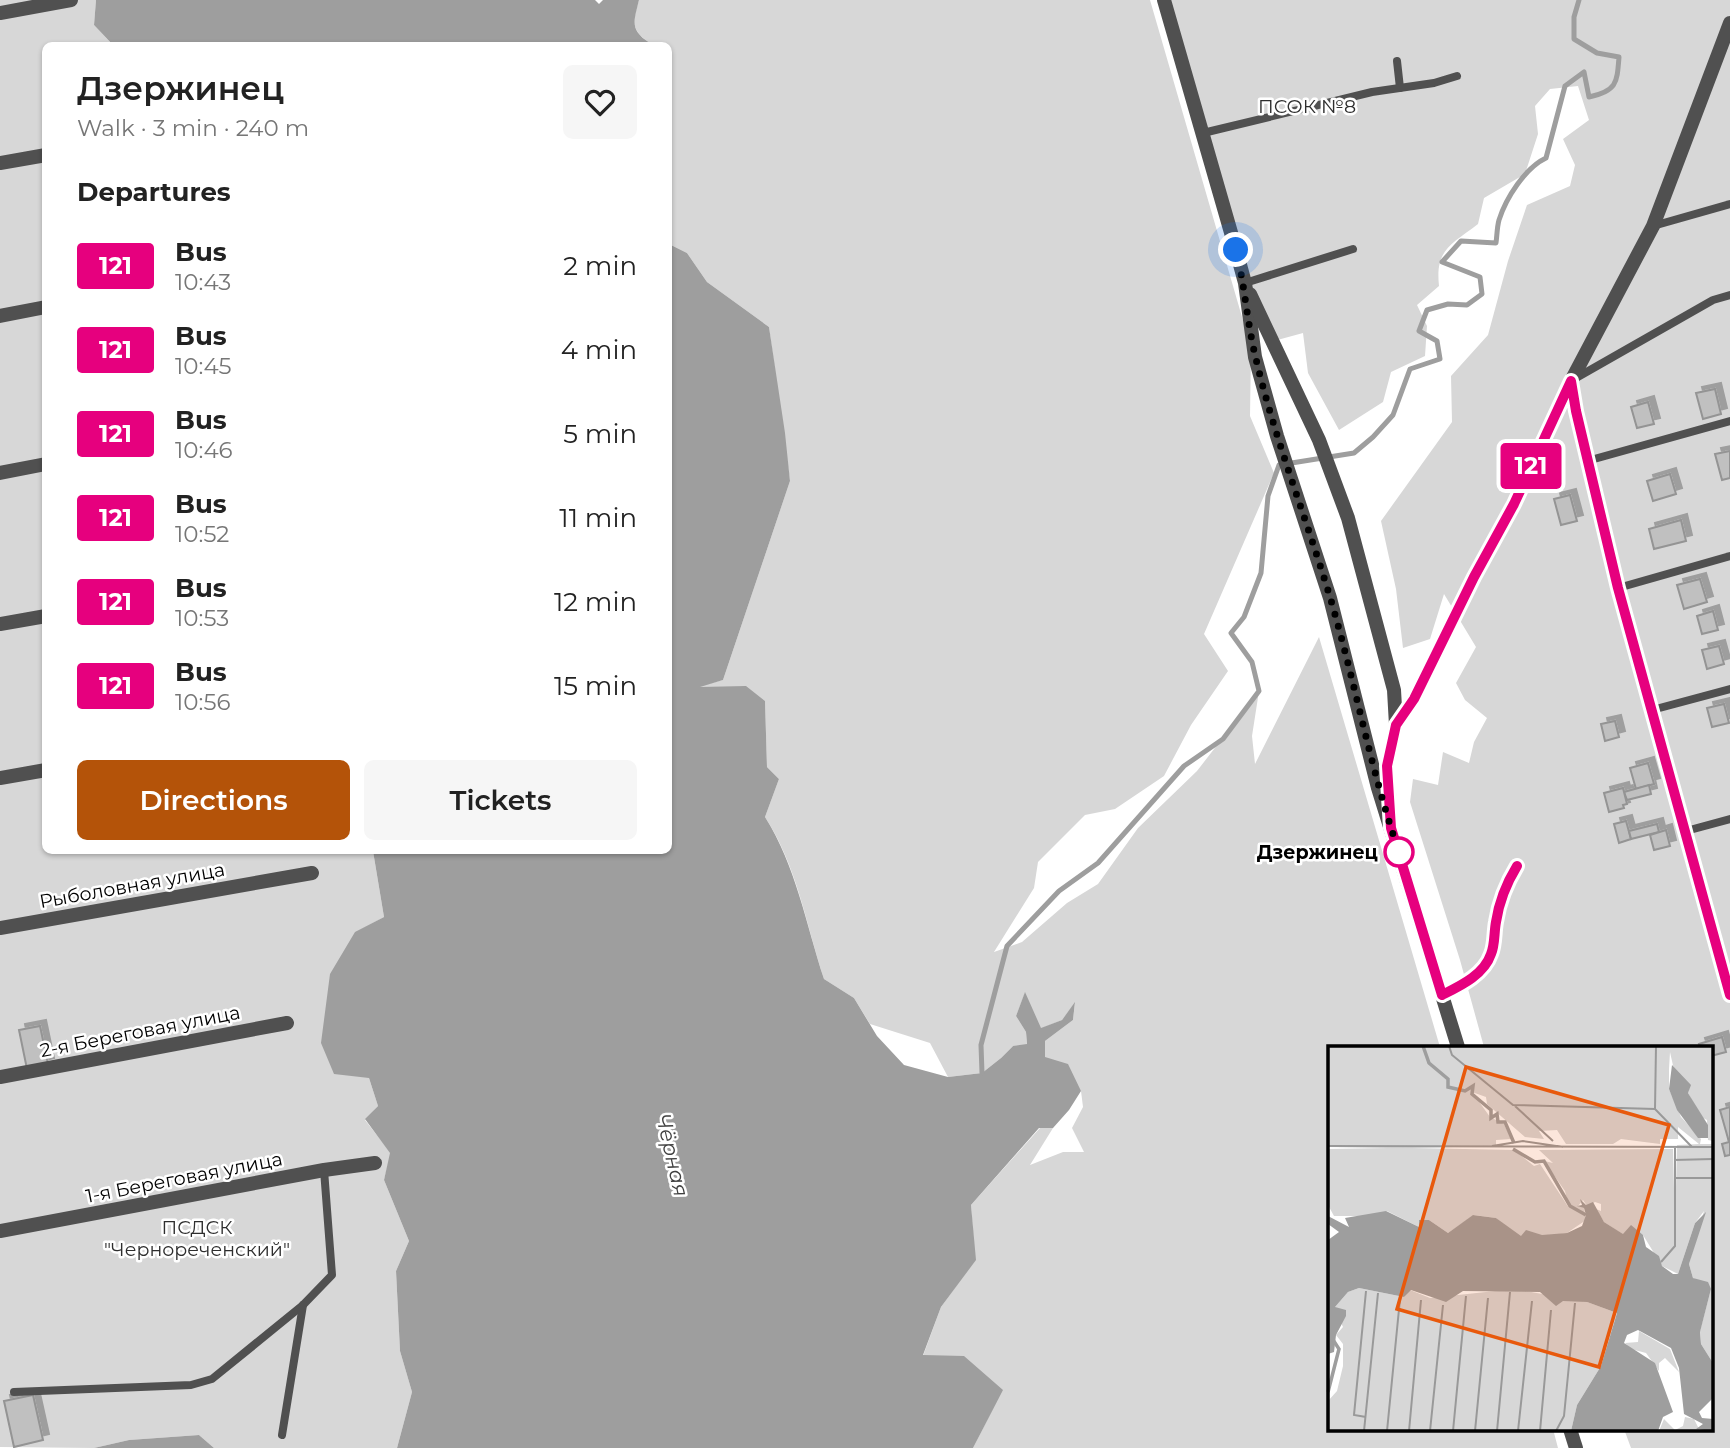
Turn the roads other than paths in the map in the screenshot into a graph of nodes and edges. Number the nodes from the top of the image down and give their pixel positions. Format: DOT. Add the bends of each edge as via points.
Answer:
graph roads {
  1 [pos="71,0"];
  2 [pos="1164,0"];
  3 [pos="0,13"];
  4 [pos="1730,23"];
  5 [pos="1726,43"];
  6 [pos="1397,61"];
  7 [pos="1457,76"];
  8 [pos="1400,88"];
  9 [pos="1203,133"];
  10 [pos="42,156"];
  11 [pos="0,163"];
  12 [pos="1730,204"];
  13 [pos="1653,226"];
  14 [pos="1353,248"];
  15 [pos="1245,284"];
  16 [pos="1730,295"];
  17 [pos="42,308"];
  18 [pos="0,316"];
  19 [pos="1571,381"];
  20 [pos="1730,421"];
  21 [pos="1587,461"];
  22 [pos="42,465"];
  23 [pos="0,473"];
  24 [pos="1730,556"];
  25 [pos="1618,588"];
  26 [pos="42,617"];
  27 [pos="0,624"];
  28 [pos="1730,689"];
  29 [pos="1652,710"];
  30 [pos="1396,725"];
  31 [pos="42,771"];
  32 [pos="0,778"];
  33 [pos="1730,819"];
  34 [pos="1391,828"];
  35 [pos="1686,831"];
  36 [pos="1517,866"];
  37 [pos="312,873"];
  38 [pos="0,928"];
  39 [pos="1724,954"];
  40 [pos="1442,995"];
  41 [pos="1730,995"];
  42 [pos="287,1023"];
  43 [pos="1458,1046"];
  44 [pos="0,1077"];
  45 [pos="375,1163"];
  46 [pos="324,1171"];
  47 [pos="0,1231"];
  48 [pos="303,1305"];
  49 [pos="14,1392"];
  50 [pos="1570,1430"];
  51 [pos="282,1435"];
  52 [pos="1576,1448"];
  1 -- 3 [label="street"];
  2 -- 9 [label="street"];
  4 -- 5 [label="street"];
  5 -- 13 [label="street"];
  6 -- 8 [label="lane"];
  7 -- 8 [label="lane"];
  8 -- 9 [label="lane"];
  9 -- 15 [label="street"];
  10 -- 11 [label="street"];
  12 -- 13 [label="lane"];
  13 -- 19 [label="street"];
  14 -- 15 [label="lane"];
  15 -- 30 [label="street" via="1340,494 1394,690"];
  15 -- 34 [label="street" via="1255,357 1330,597"];
  16 -- 19 [label="lane" via="1713,300"];
  17 -- 18 [label="street"];
  19 -- 21 [label="street"];
  19 -- 30 [label="street" via="1514,504 1414,699"];
  20 -- 21 [label="lane"];
  21 -- 25 [label="street"];
  22 -- 23 [label="street"];
  24 -- 25 [label="lane"];
  25 -- 29 [label="street"];
  26 -- 27 [label="street"];
  28 -- 29 [label="lane"];
  29 -- 35 [label="street"];
  30 -- 34 [label="street" via="1387,766"];
  31 -- 32 [label="street"];
  33 -- 35 [label="lane"];
  34 -- 40 [label="street"];
  35 -- 39 [label="street"];
  36 -- 40 [label="lane" via="1506,885 1491,954 1479,972"];
  37 -- 38 [label="street, Рыболовная улица"];
  39 -- 41 [label="street"];
  40 -- 43 [label="street"];
  42 -- 44 [label="street, 2-я Береговая улица"];
  45 -- 46 [label="street, 1-я Береговая улица"];
  46 -- 47 [label="street, 1-я Береговая улица"];
  46 -- 48 [label="lane" via="332,1275"];
  48 -- 49 [label="lane" via="212,1379 191,1385"];
  48 -- 51 [label="lane"];
  50 -- 52 [label="street"];
}
